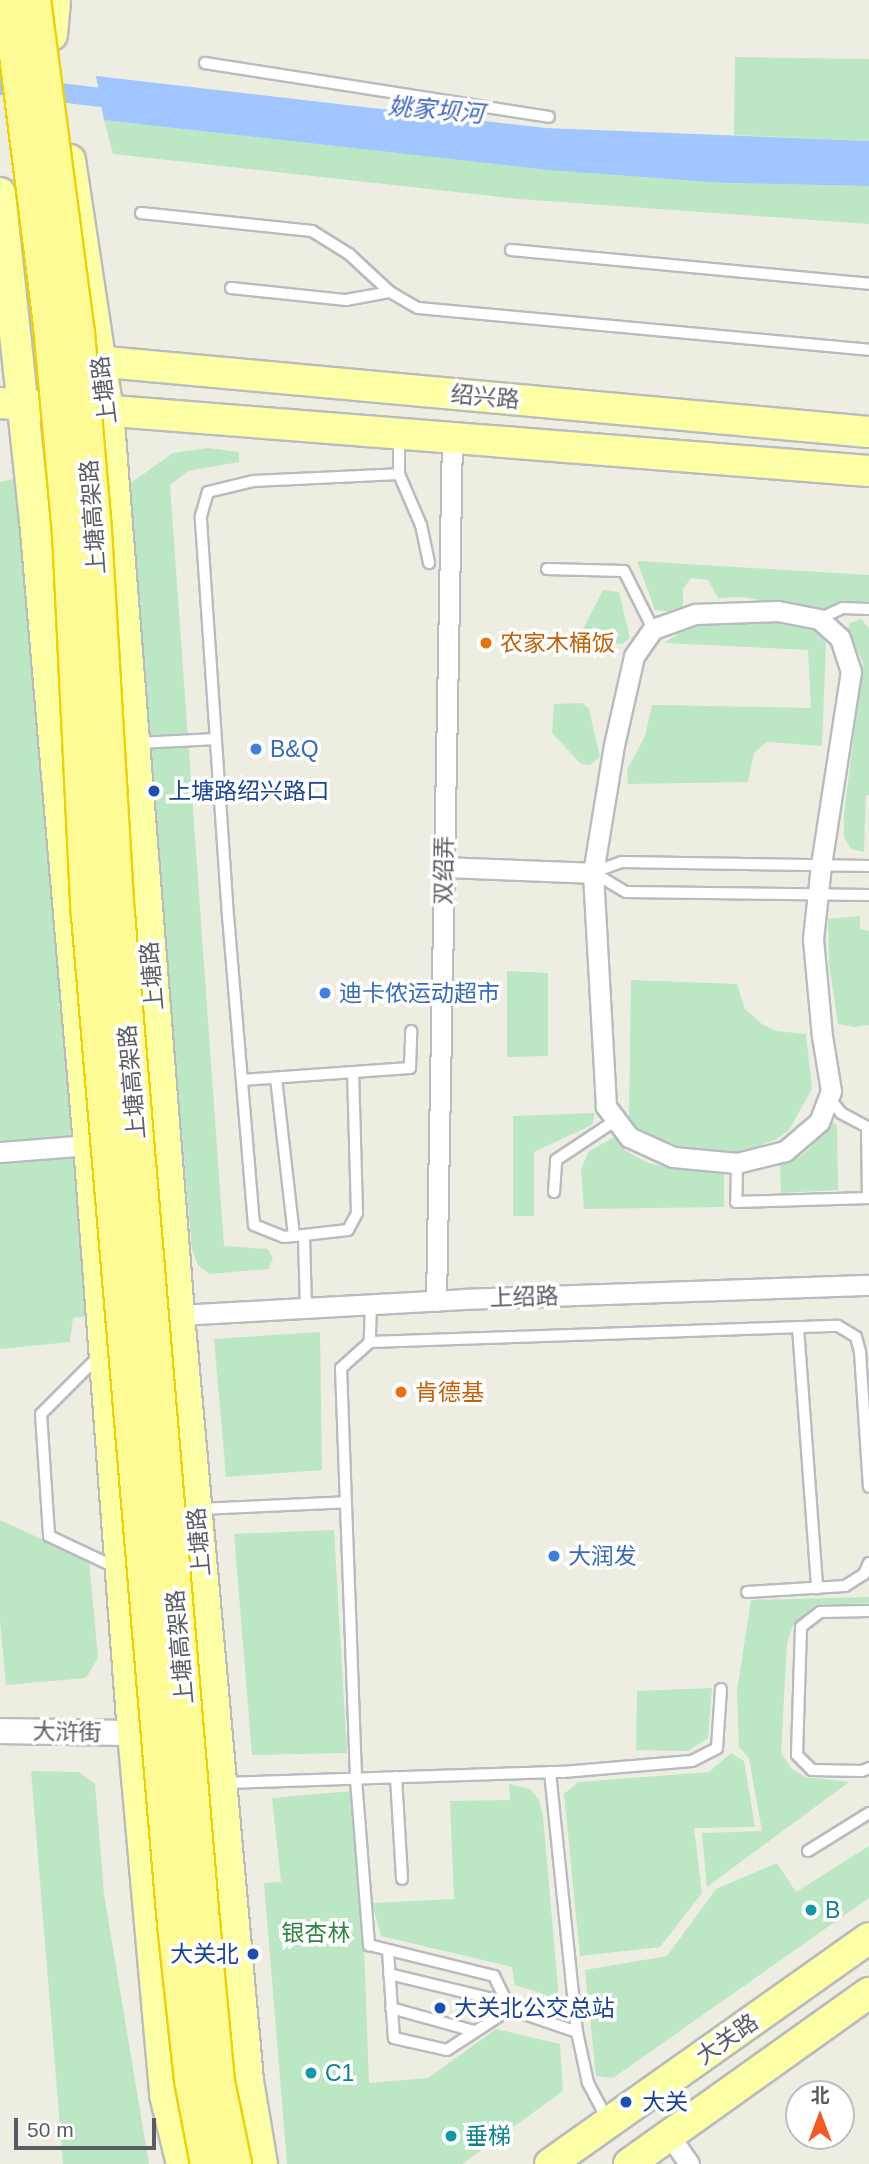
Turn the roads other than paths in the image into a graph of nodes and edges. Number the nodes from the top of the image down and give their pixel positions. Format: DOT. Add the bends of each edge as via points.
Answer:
graph roads {
  1 [pos="9,0"];
  2 [pos="34,0"];
  3 [pos="46,0"];
  4 [pos="55,0"];
  5 [pos="53,43"];
  6 [pos="205,63"];
  7 [pos="549,117"];
  8 [pos="0,193"];
  9 [pos="141,213"];
  10 [pos="511,250"];
  11 [pos="869,284"];
  12 [pos="231,288"];
  13 [pos="390,292"];
  14 [pos="869,350"];
  15 [pos="9,351"];
  16 [pos="101,362"];
  17 [pos="13,405"];
  18 [pos="108,410"];
  19 [pos="869,432"];
  20 [pos="399,436"];
  21 [pos="452,440"];
  22 [pos="869,471"];
  23 [pos="399,474"];
  24 [pos="429,563"];
  25 [pos="547,569"];
  26 [pos="869,609"];
  27 [pos="819,619"];
  28 [pos="653,629"];
  29 [pos="216,739"];
  30 [pos="134,743"];
  31 [pos="821,865"];
  32 [pos="869,866"];
  33 [pos="444,867"];
  34 [pos="593,873"];
  35 [pos="869,895"];
  36 [pos="817,896"];
  37 [pos="411,1031"];
  38 [pos="353,1072"];
  39 [pos="276,1077"];
  40 [pos="242,1080"];
  41 [pos="828,1098"];
  42 [pos="616,1119"];
  43 [pos="89,1145"];
  44 [pos="0,1152"];
  45 [pos="737,1163"];
  46 [pos="554,1192"];
  47 [pos="868,1198"];
  48 [pos="299,1235"];
  49 [pos="869,1285"];
  50 [pos="436,1301"];
  51 [pos="371,1304"];
  52 [pos="306,1308"];
  53 [pos="179,1315"];
  54 [pos="798,1327"];
  55 [pos="370,1342"];
  56 [pos="105,1351"];
  57 [pos="869,1487"];
  58 [pos="346,1502"];
  59 [pos="196,1509"];
  60 [pos="869,1563"];
  61 [pos="121,1571"];
  62 [pos="817,1588"];
  63 [pos="747,1592"];
  64 [pos="869,1611"];
  65 [pos="721,1689"];
  66 [pos="0,1731"];
  67 [pos="133,1733"];
  68 [pos="869,1768"];
  69 [pos="550,1772"];
  70 [pos="396,1777"];
  71 [pos="356,1779"];
  72 [pos="221,1783"];
  73 [pos="869,1813"];
  74 [pos="808,1851"];
  75 [pos="402,1879"];
  76 [pos="869,1938"];
  77 [pos="388,1951"];
  78 [pos="389,1974"];
  79 [pos="869,1993"];
  80 [pos="508,2005"];
  81 [pos="391,2008"];
  82 [pos="474,2031"];
  83 [pos="577,2032"];
  84 [pos="609,2122"];
  85 [pos="669,2134"];
  86 [pos="182,2164"];
  87 [pos="207,2164"];
  88 [pos="235,2164"];
  89 [pos="262,2164"];
  90 [pos="550,2164"];
  91 [pos="629,2164"];
  92 [pos="689,2164"];
  1 -- 87 [label="highway, 上塘高架路, bridge" via="50,325 68,519 88,915 174,1924 191,2080"];
  2 -- 88 [label="highway, 上塘高架路, bridge" via="78,332 118,913 196,1838 218,2082"];
  3 -- 5 [label="main road, 上塘路"];
  4 -- 5 [label="main road"];
  5 -- 16 [label="main road, 上塘路"];
  6 -- 7 [label="lane"];
  8 -- 15 [label="main road"];
  9 -- 13 [label="lane" via="312,231 349,254"];
  10 -- 11 [label="lane"];
  12 -- 13 [label="lane" via="346,300"];
  13 -- 14 [label="lane" via="418,308"];
  15 -- 16 [label="main road, 绍兴路"];
  15 -- 17 [label="main road"];
  16 -- 18 [label="main road, 上塘路"];
  16 -- 19 [label="main road, 绍兴路"];
  17 -- 18 [label="main road, 绍兴路"];
  17 -- 43 [label="main road"];
  18 -- 20 [label="main road, 绍兴路"];
  18 -- 30 [label="main road, 上塘路"];
  20 -- 21 [label="main road, 绍兴路"];
  20 -- 23 [label="lane"];
  21 -- 22 [label="main road, 绍兴路"];
  21 -- 33 [label="street, 双绍弄"];
  23 -- 24 [label="lane" via="421,525"];
  23 -- 29 [label="lane" via="253,481 208,492 201,516"];
  25 -- 28 [label="lane" via="624,571"];
  26 -- 27 [label="lane" via="843,608"];
  27 -- 28 [label="street" via="778,611 695,614"];
  27 -- 31 [label="street" via="840,638 850,671"];
  28 -- 34 [label="street" via="634,656"];
  29 -- 30 [label="lane"];
  29 -- 40 [label="lane"];
  30 -- 53 [label="main road, 上塘路"];
  31 -- 32 [label="lane"];
  31 -- 34 [label="lane" via="621,862"];
  31 -- 36 [label="street"];
  33 -- 34 [label="street"];
  33 -- 50 [label="street, 双绍弄"];
  34 -- 36 [label="lane" via="626,892"];
  34 -- 42 [label="street" via="606,1106"];
  35 -- 36 [label="lane"];
  36 -- 41 [label="street" via="813,939 831,1091"];
  37 -- 38 [label="lane" via="410,1068"];
  38 -- 39 [label="lane"];
  38 -- 48 [label="lane" via="357,1213 348,1230"];
  39 -- 40 [label="lane"];
  39 -- 48 [label="lane"];
  40 -- 48 [label="lane" via="254,1225 284,1237"];
  41 -- 45 [label="street" via="819,1122 785,1151"];
  41 -- 47 [label="lane" via="841,1113 867,1128"];
  42 -- 45 [label="street" via="629,1137 673,1157"];
  42 -- 46 [label="lane" via="556,1160"];
  43 -- 44 [label="street"];
  43 -- 56 [label="main road"];
  45 -- 47 [label="lane" via="736,1202"];
  48 -- 52 [label="lane"];
  49 -- 50 [label="street, 上绍路"];
  50 -- 51 [label="street, 上绍路"];
  51 -- 52 [label="street, 上绍路"];
  51 -- 55 [label="lane"];
  52 -- 53 [label="street, 上绍路"];
  53 -- 59 [label="main road, 上塘路"];
  54 -- 55 [label="lane"];
  54 -- 57 [label="lane" via="838,1326 856,1337"];
  54 -- 62 [label="lane"];
  55 -- 58 [label="lane" via="341,1367"];
  56 -- 61 [label="main road"];
  56 -- 61 [label="lane" via="41,1414 49,1536"];
  58 -- 59 [label="lane"];
  58 -- 71 [label="lane"];
  59 -- 72 [label="main road, 上塘路"];
  60 -- 62 [label="lane" via="864,1574 845,1586"];
  61 -- 67 [label="main road"];
  62 -- 63 [label="lane"];
  64 -- 68 [label="lane" via="820,1612 801,1627 797,1755 813,1770"];
  65 -- 69 [label="lane" via="717,1748 692,1761"];
  66 -- 67 [label="street, 大浒街"];
  67 -- 86 [label="main road" via="165,2095"];
  69 -- 70 [label="lane"];
  69 -- 83 [label="lane"];
  70 -- 71 [label="lane"];
  70 -- 75 [label="lane"];
  71 -- 72 [label="lane"];
  71 -- 77 [label="lane" via="369,1945"];
  72 -- 89 [label="main road, 上塘路" via="248,2081"];
  73 -- 74 [label="lane"];
  76 -- 84 [label="main road, 大关路"];
  77 -- 78 [label="lane"];
  77 -- 80 [label="lane" via="494,1976"];
  78 -- 80 [label="lane"];
  78 -- 81 [label="lane"];
  79 -- 85 [label="main road, 大关路"];
  80 -- 82 [label="lane"];
  80 -- 83 [label="lane"];
  81 -- 82 [label="lane"];
  81 -- 82 [label="lane" via="394,2038 447,2050"];
  83 -- 84 [label="lane" via="588,2083"];
  84 -- 90 [label="main road, 大关路"];
  85 -- 91 [label="main road, 大关路"];
  85 -- 92 [label="street"];
}
